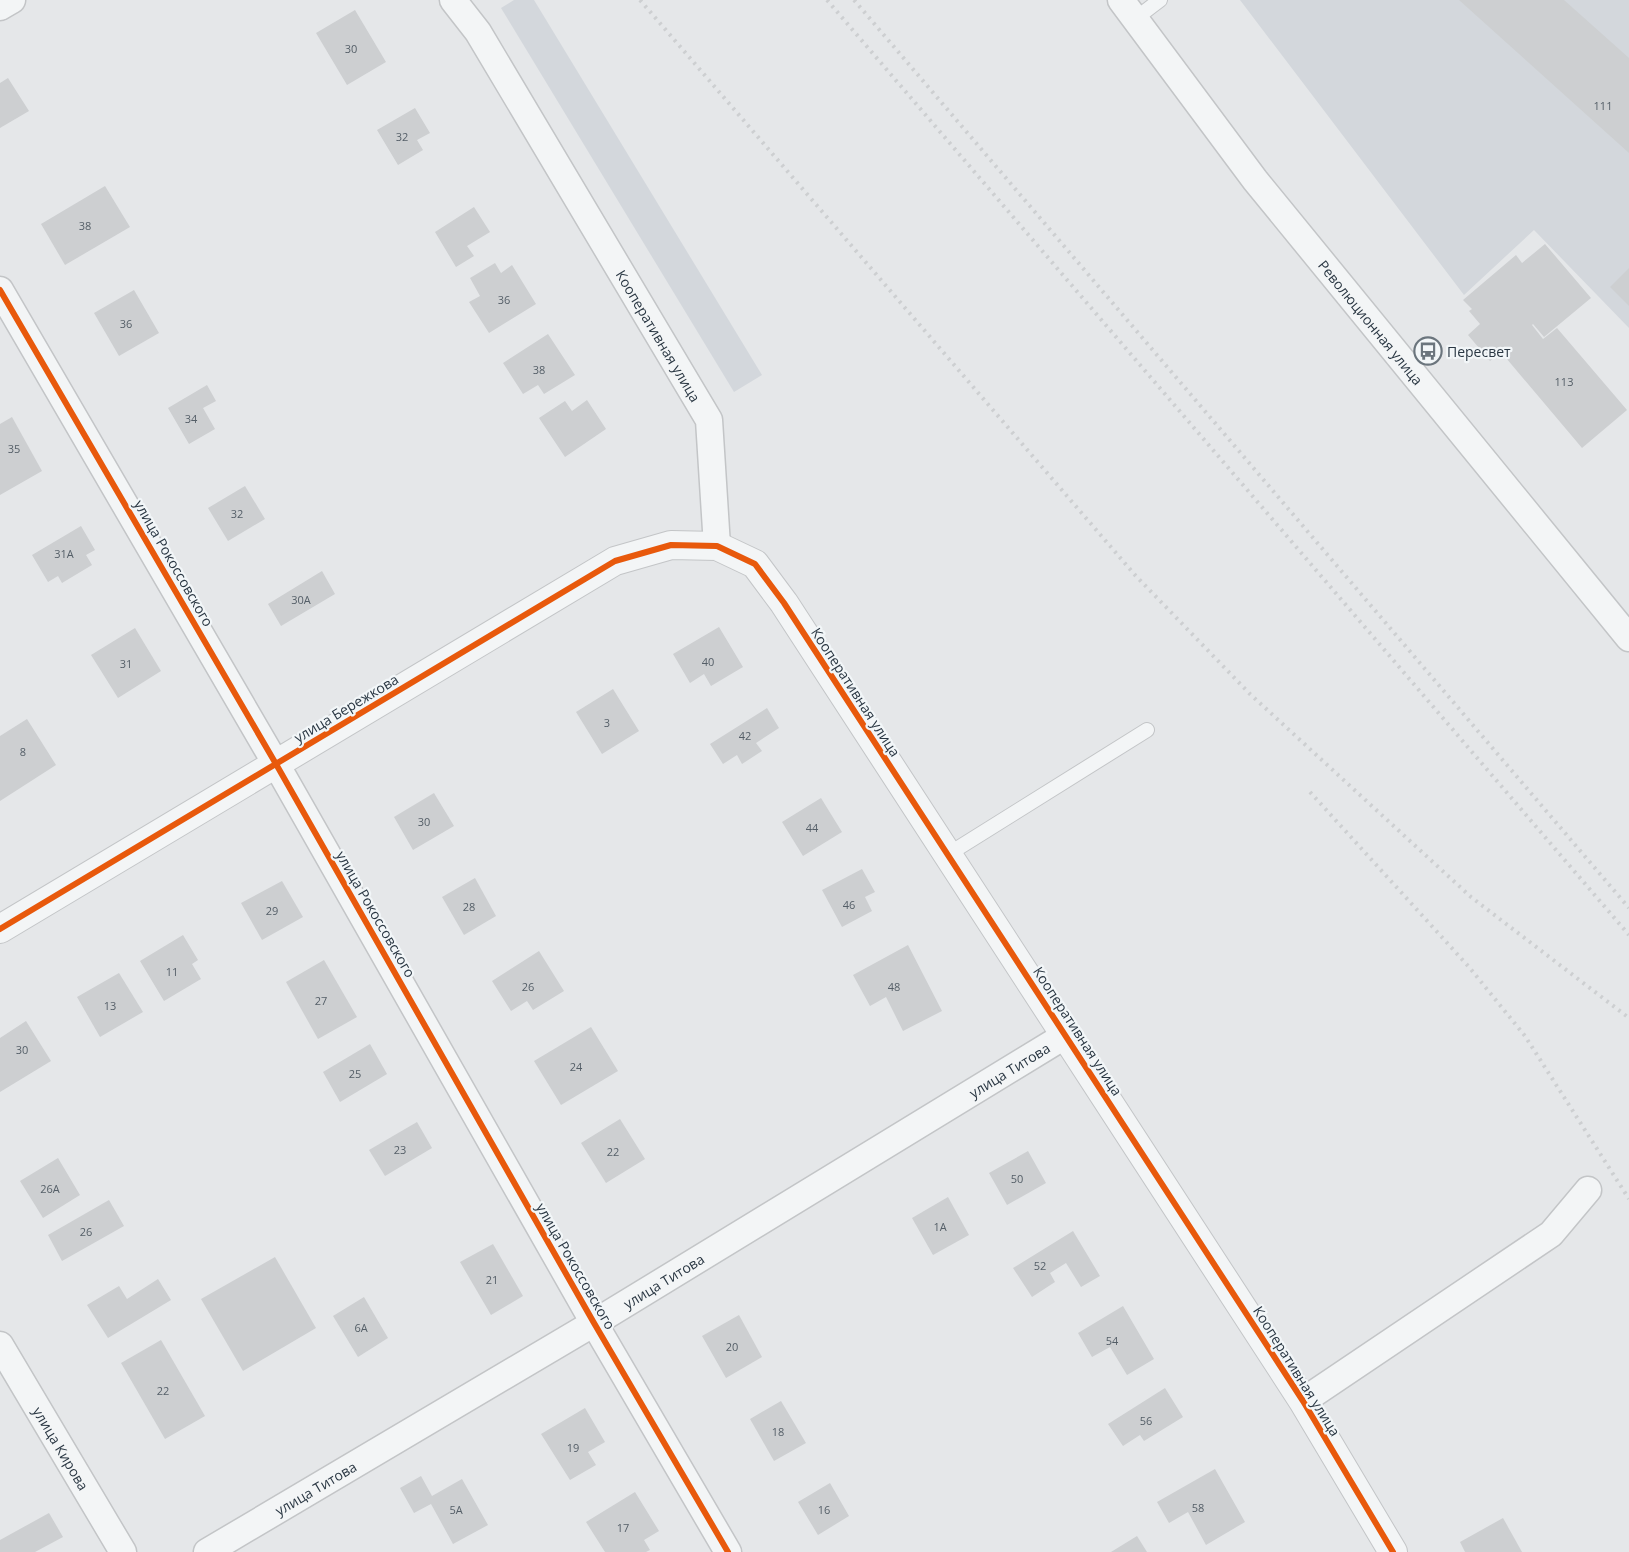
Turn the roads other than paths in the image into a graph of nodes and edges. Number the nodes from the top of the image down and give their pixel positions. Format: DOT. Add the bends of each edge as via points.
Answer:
graph roads {
  1 [pos="12,0"];
  2 [pos="453,0"];
  3 [pos="1160,0"];
  4 [pos="0,7"];
  5 [pos="1128,9"];
  6 [pos="0,290"];
  7 [pos="717,546"];
  8 [pos="1629,638"];
  9 [pos="1146,730"];
  10 [pos="276,764"];
  11 [pos="947,855"];
  12 [pos="0,929"];
  13 [pos="1066,1035"];
  14 [pos="1588,1190"];
  15 [pos="594,1323"];
  16 [pos="0,1345"];
  17 [pos="1303,1401"];
  18 [pos="123,1552"];
  19 [pos="207,1552"];
  20 [pos="728,1552"];
  21 [pos="1393,1552"];
  1 -- 4 [label="street"];
  2 -- 7 [label="street, Кооперативная улица" via="478,32 709,420"];
  3 -- 5 [label="lane"];
  5 -- 8 [label="street, Революционная улица" via="1254,180"];
  6 -- 10 [label="street, улица Рокоссовского"];
  7 -- 10 [label="street, улица Бережкова" via="671,545 615,561"];
  7 -- 11 [label="street, Кооперативная улица" via="755,564 761,571"];
  9 -- 11 [label="lane"];
  10 -- 12 [label="street, улица Бережкова"];
  10 -- 15 [label="street, улица Рокоссовского"];
  11 -- 13 [label="street, Кооперативная улица"];
  13 -- 15 [label="street, улица Титова"];
  13 -- 17 [label="street, Кооперативная улица"];
  14 -- 17 [label="street" via="1551,1234"];
  15 -- 19 [label="street, улица Титова"];
  15 -- 20 [label="street, улица Рокоссовского"];
  16 -- 18 [label="street, улица Кирова"];
  17 -- 21 [label="street, Кооперативная улица"];
}
